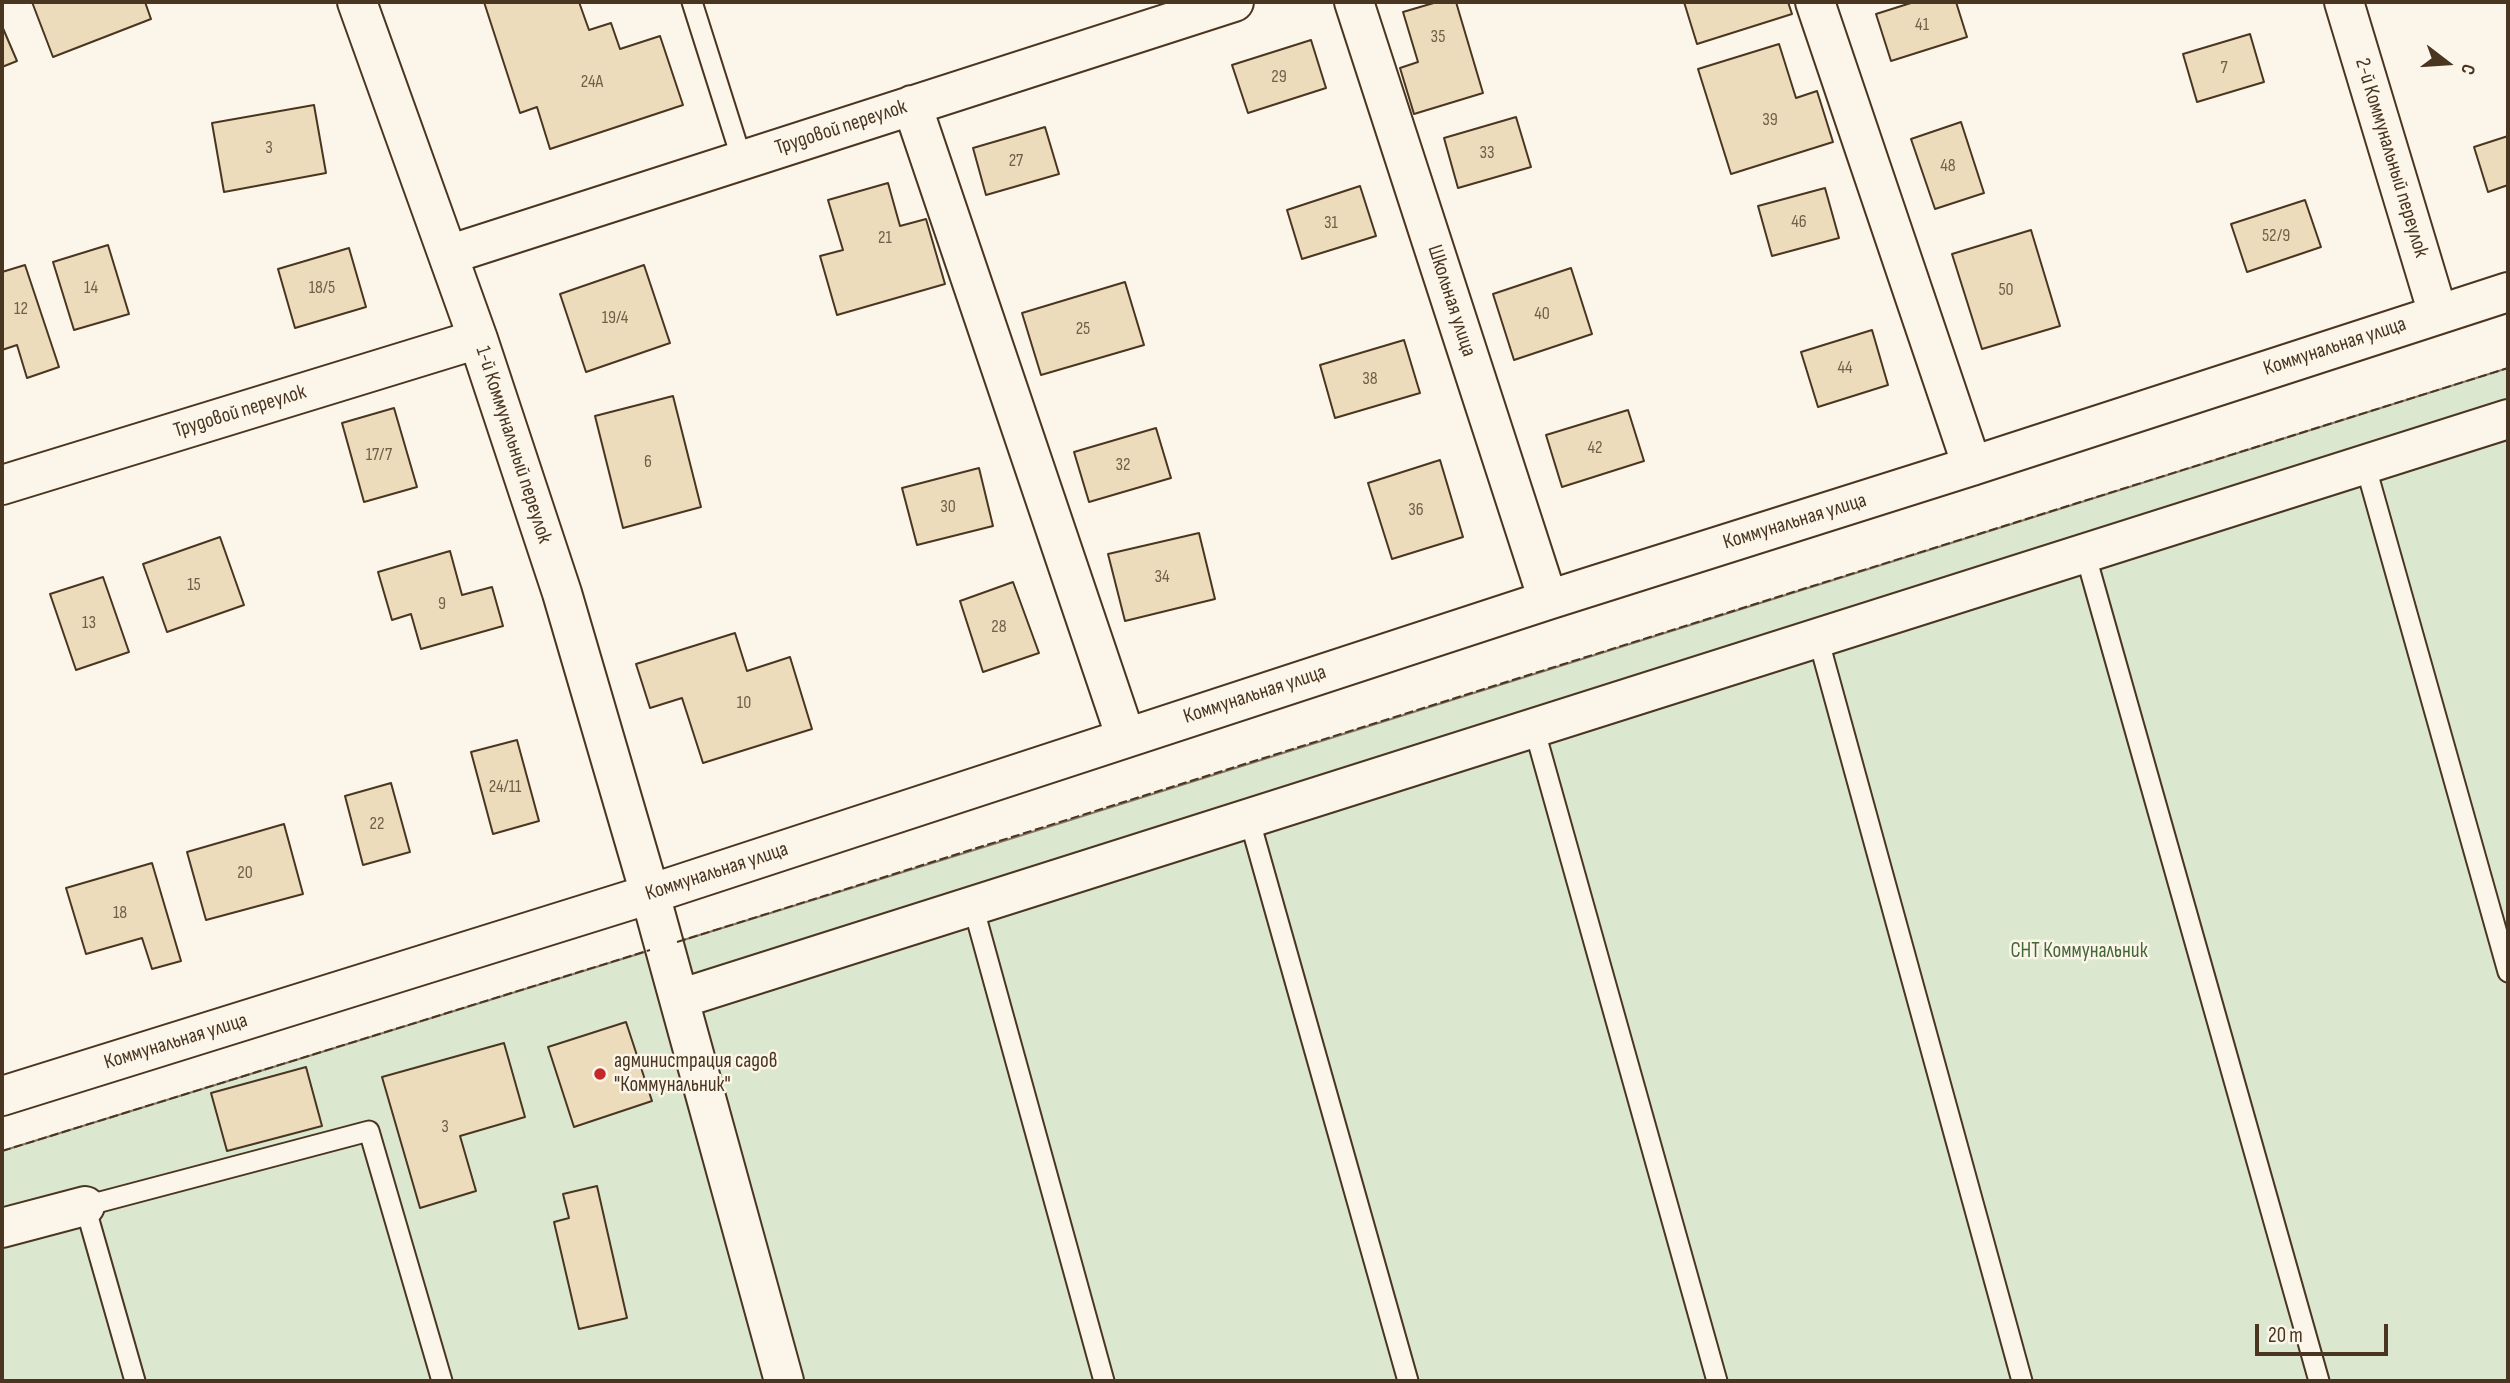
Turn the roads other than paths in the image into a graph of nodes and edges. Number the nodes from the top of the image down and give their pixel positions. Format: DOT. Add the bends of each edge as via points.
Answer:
graph roads {
  1 [pos="357,2"];
  2 [pos="692,2"];
  3 [pos="1234,2"];
  4 [pos="1354,2"];
  5 [pos="1815,2"];
  6 [pos="2344,2"];
  7 [pos="912,105"];
  8 [pos="742,160"];
  9 [pos="448,255"];
  10 [pos="2508,292"];
  11 [pos="2438,314"];
  12 [pos="478,339"];
  13 [pos="2508,419"];
  14 [pos="2365,464"];
  15 [pos="1972,466"];
  16 [pos="2,485"];
  17 [pos="2085,553"];
  18 [pos="1548,600"];
  19 [pos="1818,638"];
  20 [pos="1534,728"];
  21 [pos="1126,738"];
  22 [pos="1249,818"];
  23 [pos="650,894"];
  24 [pos="973,906"];
  25 [pos="2508,972"];
  26 [pos="679,999"];
  27 [pos="2,1096"];
  28 [pos="85,1206"];
  29 [pos="2,1228"];
  30 [pos="135,1381"];
  31 [pos="442,1381"];
  32 [pos="785,1381"];
  33 [pos="1104,1381"];
  34 [pos="1408,1381"];
  35 [pos="1717,1381"];
  36 [pos="2022,1381"];
  37 [pos="2319,1381"];
  1 -- 9 [label="street, 1-й Коммунальный переулок"];
  2 -- 8 [label="lane"];
  3 -- 7 [label="street, Трудовой переулок"];
  4 -- 18 [label="street, Школьная улица"];
  5 -- 15 [label="street"];
  6 -- 11 [label="street, 2-й Коммунальный переулок"];
  7 -- 8 [label="street, Трудовой переулок"];
  7 -- 21 [label="street"];
  8 -- 9 [label="street, Трудовой переулок"];
  9 -- 12 [label="street, 1-й Коммунальный переулок"];
  10 -- 11 [label="street, Коммунальная улица"];
  11 -- 15 [label="street, Коммунальная улица"];
  12 -- 16 [label="street, Трудовой переулок"];
  12 -- 23 [label="street, 1-й Коммунальный переулок" via="562,593"];
  13 -- 14 [label="street"];
  14 -- 17 [label="street"];
  14 -- 25 [label="lane"];
  15 -- 18 [label="street, Коммунальная улица"];
  17 -- 19 [label="street"];
  17 -- 37 [label="lane"];
  18 -- 21 [label="street, Коммунальная улица"];
  19 -- 20 [label="street"];
  19 -- 36 [label="lane"];
  20 -- 22 [label="street"];
  20 -- 35 [label="lane"];
  21 -- 23 [label="street, Коммунальная улица"];
  22 -- 24 [label="street"];
  22 -- 34 [label="lane"];
  23 -- 26 [label="street, 1-й Коммунальный переулок"];
  23 -- 27 [label="street, Коммунальная улица"];
  24 -- 26 [label="street"];
  24 -- 33 [label="lane"];
  26 -- 32 [label="street, 1-й Коммунальный переулок"];
  28 -- 29 [label="street"];
  28 -- 30 [label="lane"];
  28 -- 31 [label="lane" via="369,1131"];
}
